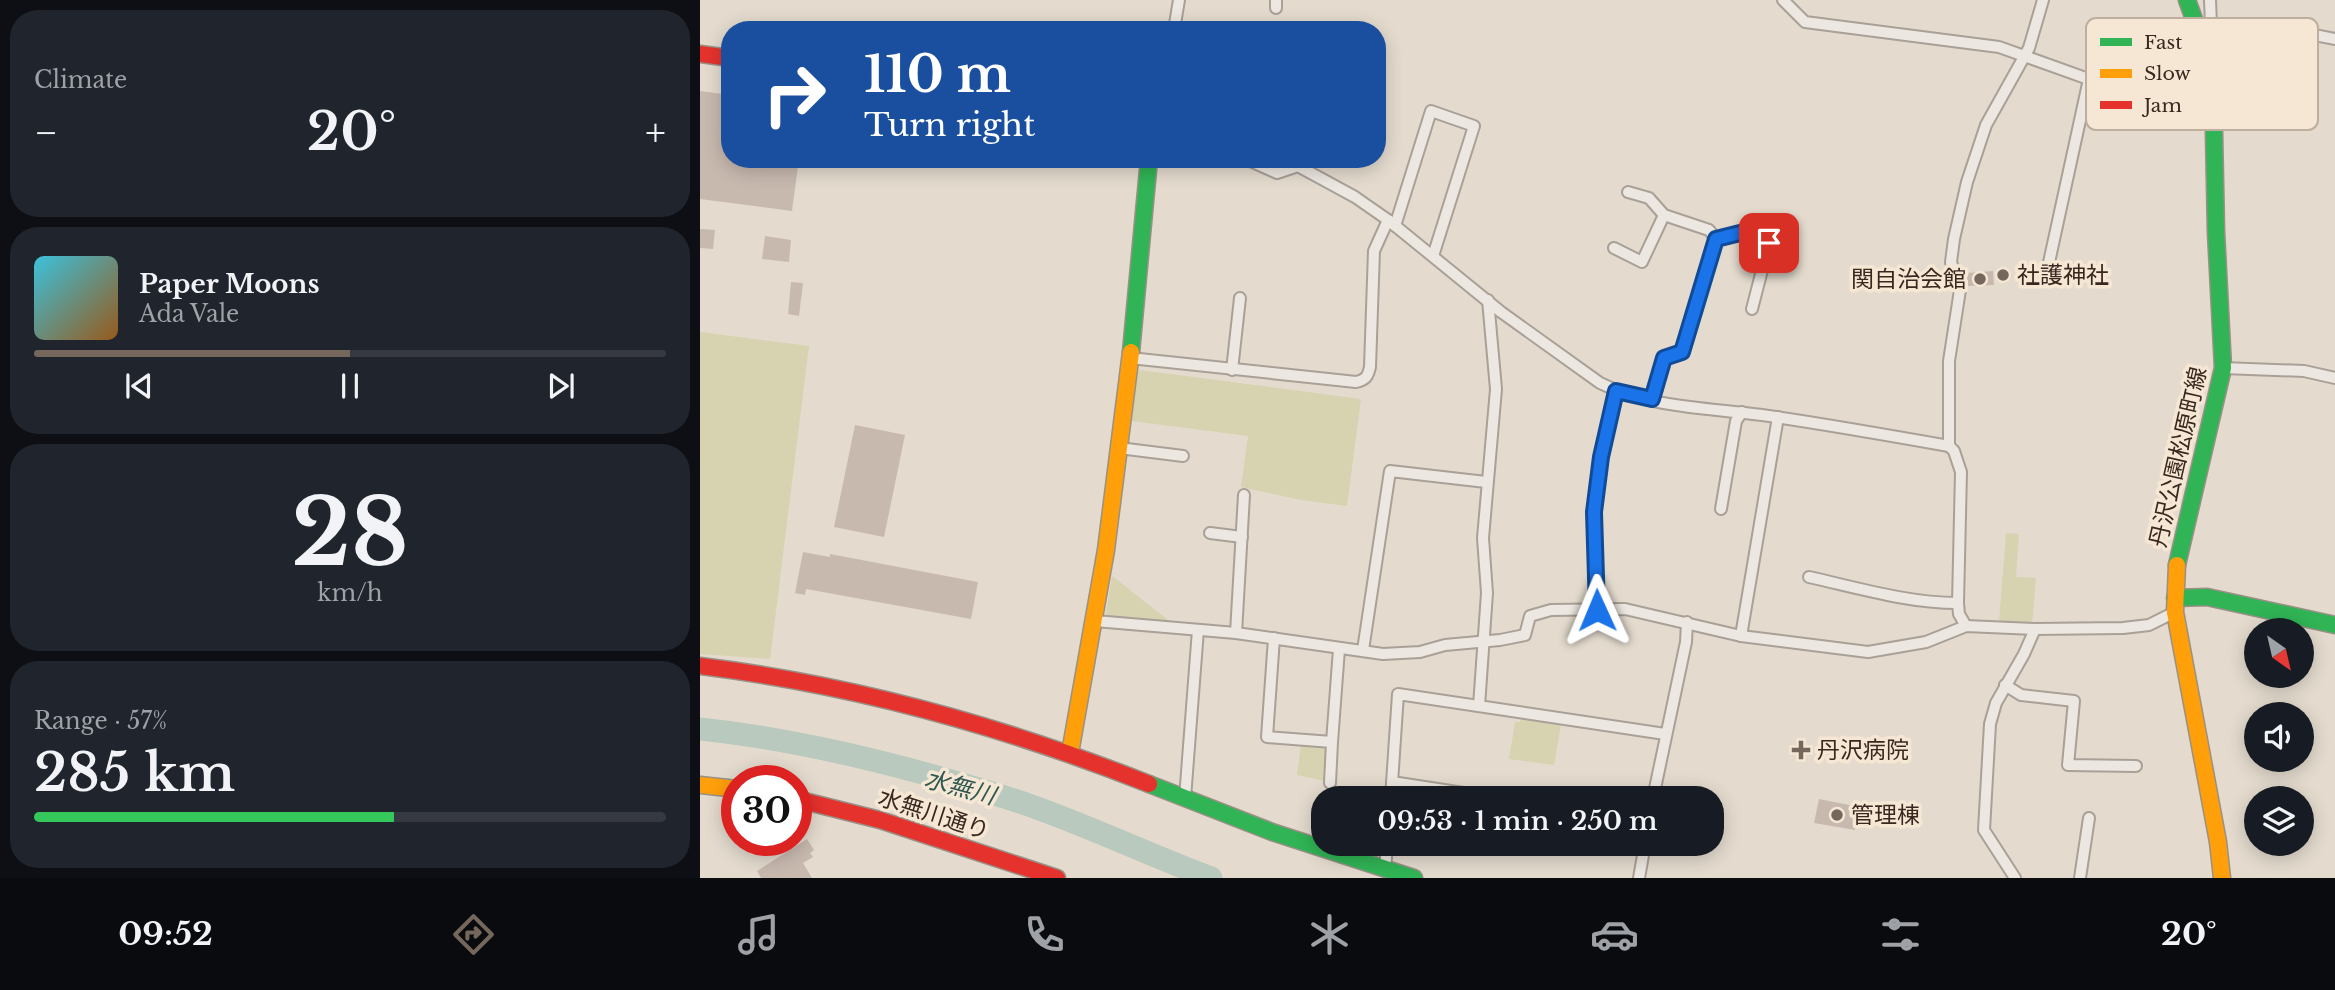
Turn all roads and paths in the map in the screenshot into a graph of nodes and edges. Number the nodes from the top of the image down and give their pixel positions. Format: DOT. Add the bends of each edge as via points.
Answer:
graph roads {
  1 [pos="1179,0"];
  2 [pos="1783,0"];
  3 [pos="2043,0"];
  4 [pos="2187,0"];
  5 [pos="2210,0"];
  6 [pos="2200,18"];
  7 [pos="2206,18"];
  8 [pos="1176,21"];
  9 [pos="700,54"];
  10 [pos="2025,55"];
  11 [pos="721,57"];
  12 [pos="2086,78"];
  13 [pos="2086,93"];
  14 [pos="2215,130"];
  15 [pos="1148,168"];
  16 [pos="1266,168"];
  17 [pos="1288,168"];
  18 [pos="1306,168"];
  19 [pos="1628,192"];
  20 [pos="1664,215"];
  21 [pos="1391,223"];
  22 [pos="1716,239"];
  23 [pos="1769,243"];
  24 [pos="1614,248"];
  25 [pos="1792,249"];
  26 [pos="1433,256"];
  27 [pos="2048,267"];
  28 [pos="1240,298"];
  29 [pos="1488,300"];
  30 [pos="1752,309"];
  31 [pos="1130,358"];
  32 [pos="2223,368"];
  33 [pos="1232,370"];
  34 [pos="2335,378"];
  35 [pos="1616,391"];
  36 [pos="1652,399"];
  37 [pos="1742,412"];
  38 [pos="1778,417"];
  39 [pos="1948,446"];
  40 [pos="1119,448"];
  41 [pos="1182,456"];
  42 [pos="1486,482"];
  43 [pos="1244,495"];
  44 [pos="1721,509"];
  45 [pos="1243,517"];
  46 [pos="1256,519"];
  47 [pos="1210,533"];
  48 [pos="1242,537"];
  49 [pos="1809,578"];
  50 [pos="1958,603"];
  51 [pos="2175,605"];
  52 [pos="1597,610"];
  53 [pos="1095,621"];
  54 [pos="1687,622"];
  55 [pos="2335,625"];
  56 [pos="1966,626"];
  57 [pos="2035,629"];
  58 [pos="1198,630"];
  59 [pos="1236,633"];
  60 [pos="1741,636"];
  61 [pos="1274,638"];
  62 [pos="1483,641"];
  63 [pos="1339,649"];
  64 [pos="1363,650"];
  65 [pos="700,666"];
  66 [pos="2005,685"];
  67 [pos="1479,706"];
  68 [pos="1665,734"];
  69 [pos="1332,742"];
  70 [pos="1070,752"];
  71 [pos="2136,766"];
  72 [pos="1392,782"];
  73 [pos="1330,783"];
  74 [pos="700,785"];
  75 [pos="1392,786"];
  76 [pos="1418,786"];
  77 [pos="1655,786"];
  78 [pos="721,787"];
  79 [pos="1185,798"];
  80 [pos="812,803"];
  81 [pos="2089,818"];
  82 [pos="1386,856"];
  83 [pos="1643,856"];
  84 [pos="1385,870"];
  85 [pos="1057,878"];
  86 [pos="1414,878"];
  87 [pos="1639,878"];
  88 [pos="2015,878"];
  89 [pos="2080,878"];
  90 [pos="2222,878"];
  1 -- 8 [label="street"];
  2 -- 10 [label="street" via="1805,22 1941,38"];
  3 -- 10 [label="street"];
  4 -- 6 [label="street, 丹沢公園松原町線"];
  5 -- 7 [label="street"];
  9 -- 11 [label="street"];
  10 -- 12 [label="street"];
  10 -- 39 [label="street" via="1986,125 1954,239 1951,262 1960,290 1949,361"];
  13 -- 27 [label="street"];
  14 -- 32 [label="street, 丹沢公園松原町線"];
  15 -- 31 [label="street"];
  16 -- 17 [label="street" via="1277,173"];
  18 -- 21 [label="street"];
  19 -- 20 [label="street" via="1649,198"];
  20 -- 22 [label="street" via="1709,230"];
  20 -- 24 [label="street" via="1642,262"];
  21 -- 26 [label="street"];
  21 -- 26 [label="street" via="1431,111 1474,126"];
  21 -- 33 [label="street" via="1374,251 1368,376 1356,382"];
  22 -- 23 [label="street" via="1740,233"];
  22 -- 36 [label="street" via="1682,352 1664,358"];
  23 -- 25 [label="street"];
  23 -- 30 [label="street"];
  26 -- 29 [label="street"];
  28 -- 33 [label="street"];
  29 -- 35 [label="street"];
  29 -- 42 [label="street" via="1496,389"];
  31 -- 33 [label="street"];
  31 -- 40 [label="street"];
  32 -- 34 [label="street" via="2304,371"];
  32 -- 51 [label="street, 丹沢公園松原町線" via="2180,548"];
  35 -- 36 [label="street"];
  35 -- 52 [label="street" via="1594,512"];
  36 -- 37 [label="street" via="1686,408"];
  37 -- 38 [label="street"];
  37 -- 44 [label="street" via="1736,421"];
  38 -- 39 [label="street"];
  38 -- 60 [label="street"];
  39 -- 50 [label="street" via="1961,472"];
  40 -- 41 [label="street"];
  40 -- 53 [label="street"];
  42 -- 62 [label="street"];
  42 -- 64 [label="street" via="1390,471"];
  43 -- 45 [label="street"];
  45 -- 46 [label="street"];
  45 -- 48 [label="street"];
  47 -- 48 [label="street"];
  48 -- 59 [label="street"];
  49 -- 50 [label="street" via="1883,594"];
  50 -- 56 [label="street"];
  51 -- 55 [label="street" via="2207,597"];
  51 -- 57 [label="street" via="2149,625"];
  51 -- 90 [label="street, 丹沢公園松原町線"];
  52 -- 54 [label="street" via="1625,609"];
  52 -- 62 [label="street" via="1551,610 1530,616 1525,635"];
  53 -- 58 [label="street"];
  53 -- 70 [label="street"];
  54 -- 60 [label="street"];
  54 -- 68 [label="street"];
  56 -- 57 [label="street"];
  56 -- 60 [label="street" via="1926,642 1868,652"];
  57 -- 66 [label="street"];
  58 -- 59 [label="street"];
  58 -- 79 [label="street"];
  59 -- 61 [label="street"];
  61 -- 63 [label="street"];
  61 -- 69 [label="street" via="1267,737"];
  62 -- 64 [label="street" via="1420,652"];
  62 -- 67 [label="street"];
  63 -- 64 [label="street"];
  63 -- 69 [label="street"];
  65 -- 70 [label="street" via="883,699"];
  66 -- 71 [label="street" via="2021,695 2074,701 2068,765"];
  66 -- 88 [label="street" via="1990,724 1984,830"];
  67 -- 68 [label="street"];
  67 -- 72 [label="street" via="1398,694"];
  68 -- 77 [label="street"];
  69 -- 73 [label="street"];
  70 -- 79 [label="street"];
  72 -- 75 [label="street"];
  72 -- 76 [label="street"];
  74 -- 78 [label="street"];
  79 -- 84 [label="street"];
  80 -- 85 [label="street, 水無川通り" via="880,820"];
  81 -- 89 [label="street" via="2090,846"];
  82 -- 84 [label="street"];
  83 -- 87 [label="street"];
  84 -- 86 [label="street"];
}
